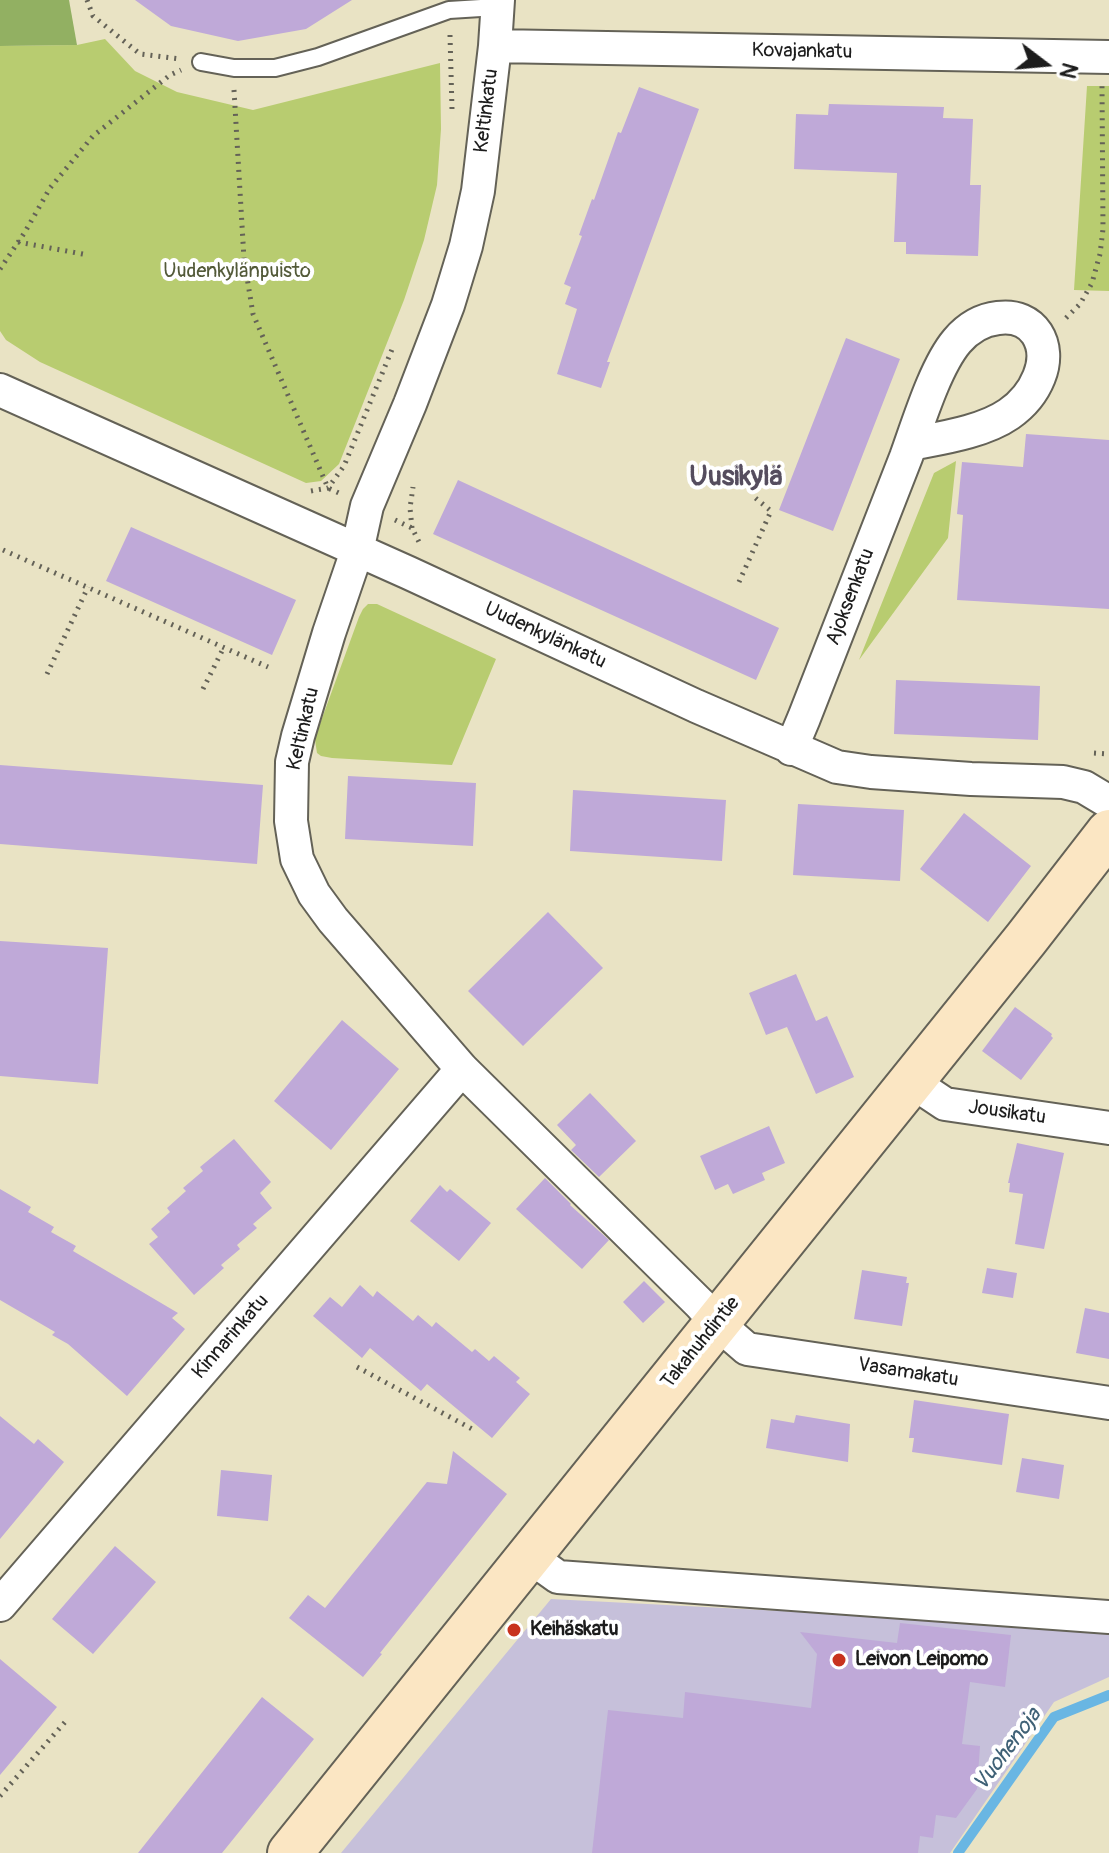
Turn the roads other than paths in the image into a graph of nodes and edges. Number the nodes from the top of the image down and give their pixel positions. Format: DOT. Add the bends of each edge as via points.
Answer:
graph roads {
  1 [pos="497,3"];
  2 [pos="495,46"];
  3 [pos="1105,57"];
  4 [pos="201,62"];
  5 [pos="0,390"];
  6 [pos="911,444"];
  7 [pos="357,551"];
  8 [pos="791,749"];
  9 [pos="1109,802"];
  10 [pos="1109,832"];
  11 [pos="462,1069"];
  12 [pos="912,1082"];
  13 [pos="1109,1128"];
  14 [pos="717,1323"];
  15 [pos="1109,1403"];
  16 [pos="530,1557"];
  17 [pos="0,1605"];
  18 [pos="1109,1617"];
  19 [pos="290,1853"];
  1 -- 2 [label="street, Keltinkatu"];
  1 -- 4 [label="lane" via="449,10 275,68"];
  2 -- 3 [label="street, Kovajankatu"];
  2 -- 7 [label="street, Keltinkatu" via="466,246 448,305 367,506"];
  5 -- 7 [label="street, Uudenkylänkatu"];
  6 -- 6 [label="street, Ajoksenkatu" via="989,424 1023,403 1041,375 1043,352 1034,327 1016,317 983,321 969,329 942,365"];
  6 -- 8 [label="street, Ajoksenkatu"];
  7 -- 8 [label="street, Uudenkylänkatu"];
  7 -- 11 [label="street, Keltinkatu" via="292,762 291,821 297,859 333,920"];
  8 -- 9 [label="street, Uudenkylänkatu" via="837,767 871,772 1063,782"];
  10 -- 12 [label="street, Takahuhdintie"];
  11 -- 14 [label="street, Keltinkatu"];
  11 -- 17 [label="street, Kinnarinkatu"];
  12 -- 13 [label="street, Jousikatu" via="945,1104"];
  12 -- 14 [label="street, Takahuhdintie"];
  14 -- 15 [label="street, Vasamakatu" via="747,1349"];
  14 -- 16 [label="street, Takahuhdintie"];
  16 -- 18 [label="street" via="558,1577"];
  16 -- 19 [label="street, Takahuhdintie"];
}
